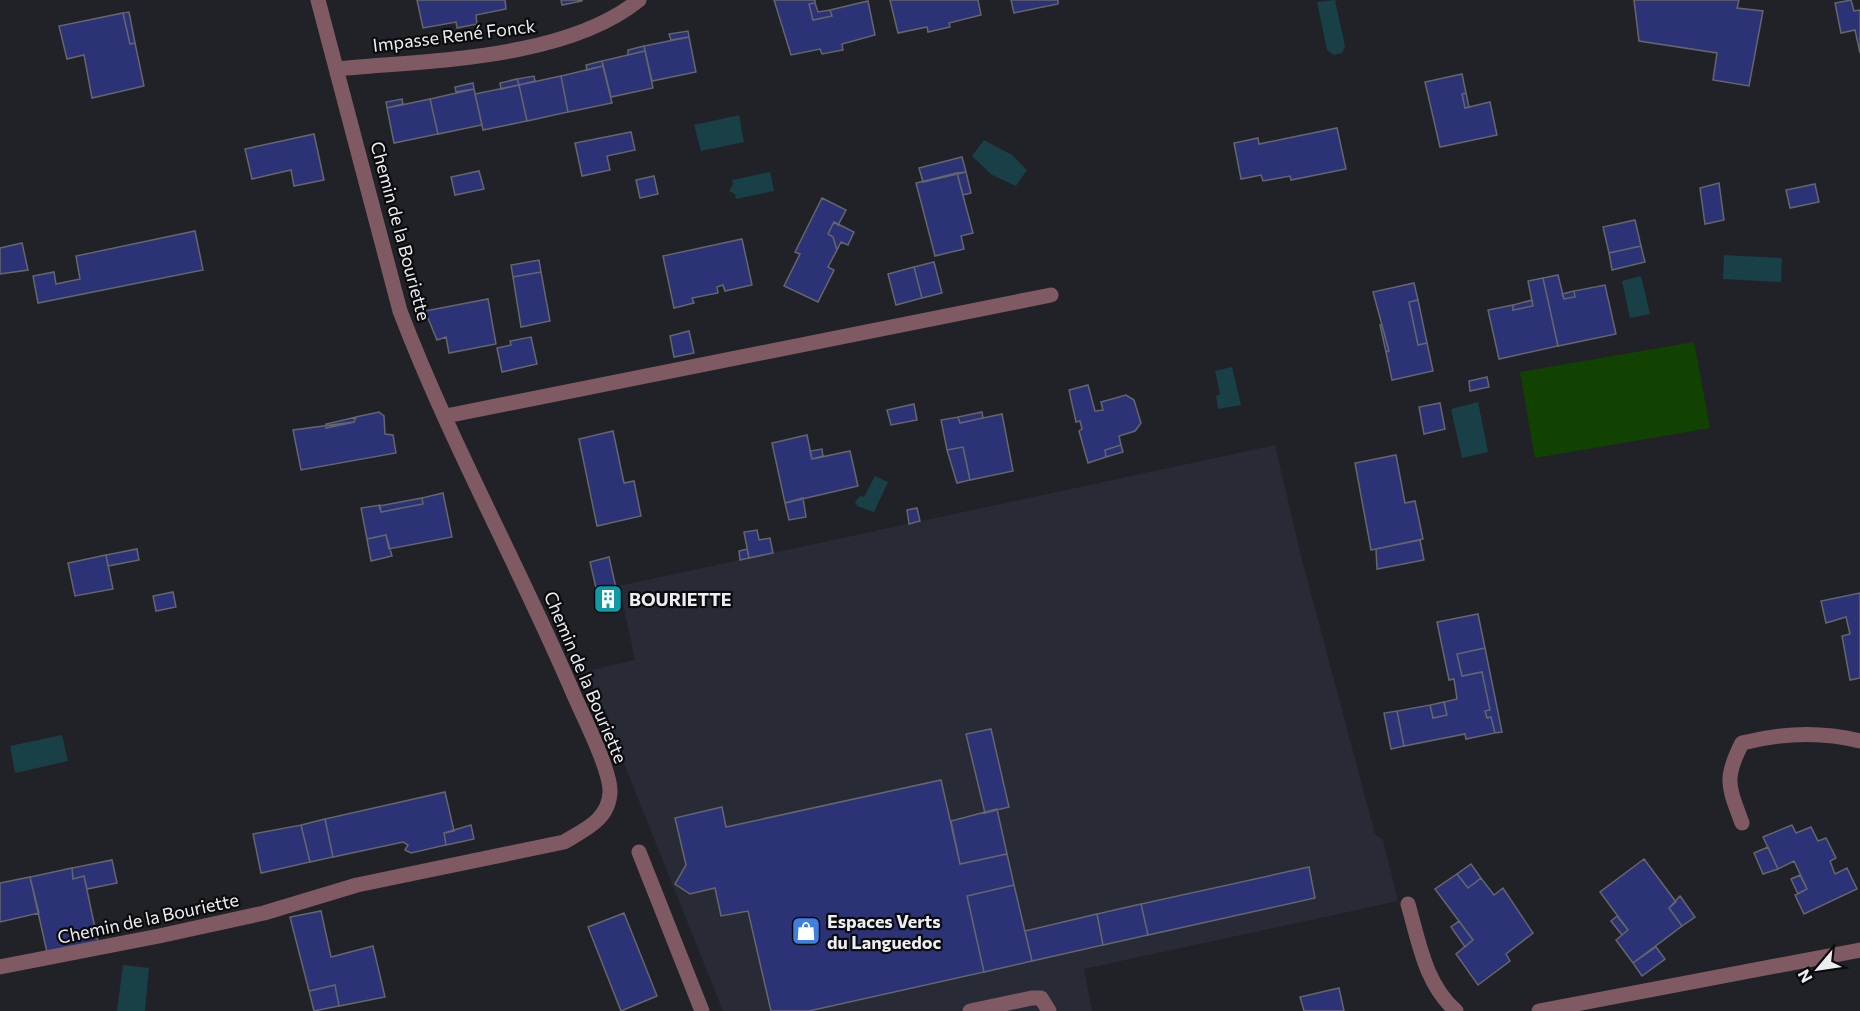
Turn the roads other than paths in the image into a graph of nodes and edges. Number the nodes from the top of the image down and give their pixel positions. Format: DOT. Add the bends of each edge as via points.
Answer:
graph roads {
  1 [pos="318,0"];
  2 [pos="639,0"];
  3 [pos="337,69"];
  4 [pos="1051,295"];
  5 [pos="446,416"];
  6 [pos="1860,741"];
  7 [pos="1742,823"];
  8 [pos="639,852"];
  9 [pos="1408,904"];
  10 [pos="1860,950"];
  11 [pos="0,967"];
  12 [pos="702,1011"];
  13 [pos="970,1011"];
  14 [pos="1049,1011"];
  15 [pos="1456,1011"];
  16 [pos="1539,1011"];
  1 -- 3 [label="street, Chemin de la Bouriette"];
  2 -- 3 [label="street, Impasse René Fonck" via="623,13 562,39 503,52"];
  3 -- 5 [label="street, Chemin de la Bouriette" via="400,310"];
  4 -- 5 [label="street"];
  5 -- 11 [label="street, Chemin de la Bouriette" via="538,611 600,756 610,790 607,811 590,827 564,842 357,885 206,926"];
  6 -- 7 [label="street" via="1837,735 1777,734 1742,743 1731,765 1729,786"];
  8 -- 12 [label="street"];
  9 -- 15 [label="street" via="1428,973 1443,1000"];
  10 -- 16 [label="street"];
  13 -- 14 [label="street" via="1041,998"];
}
